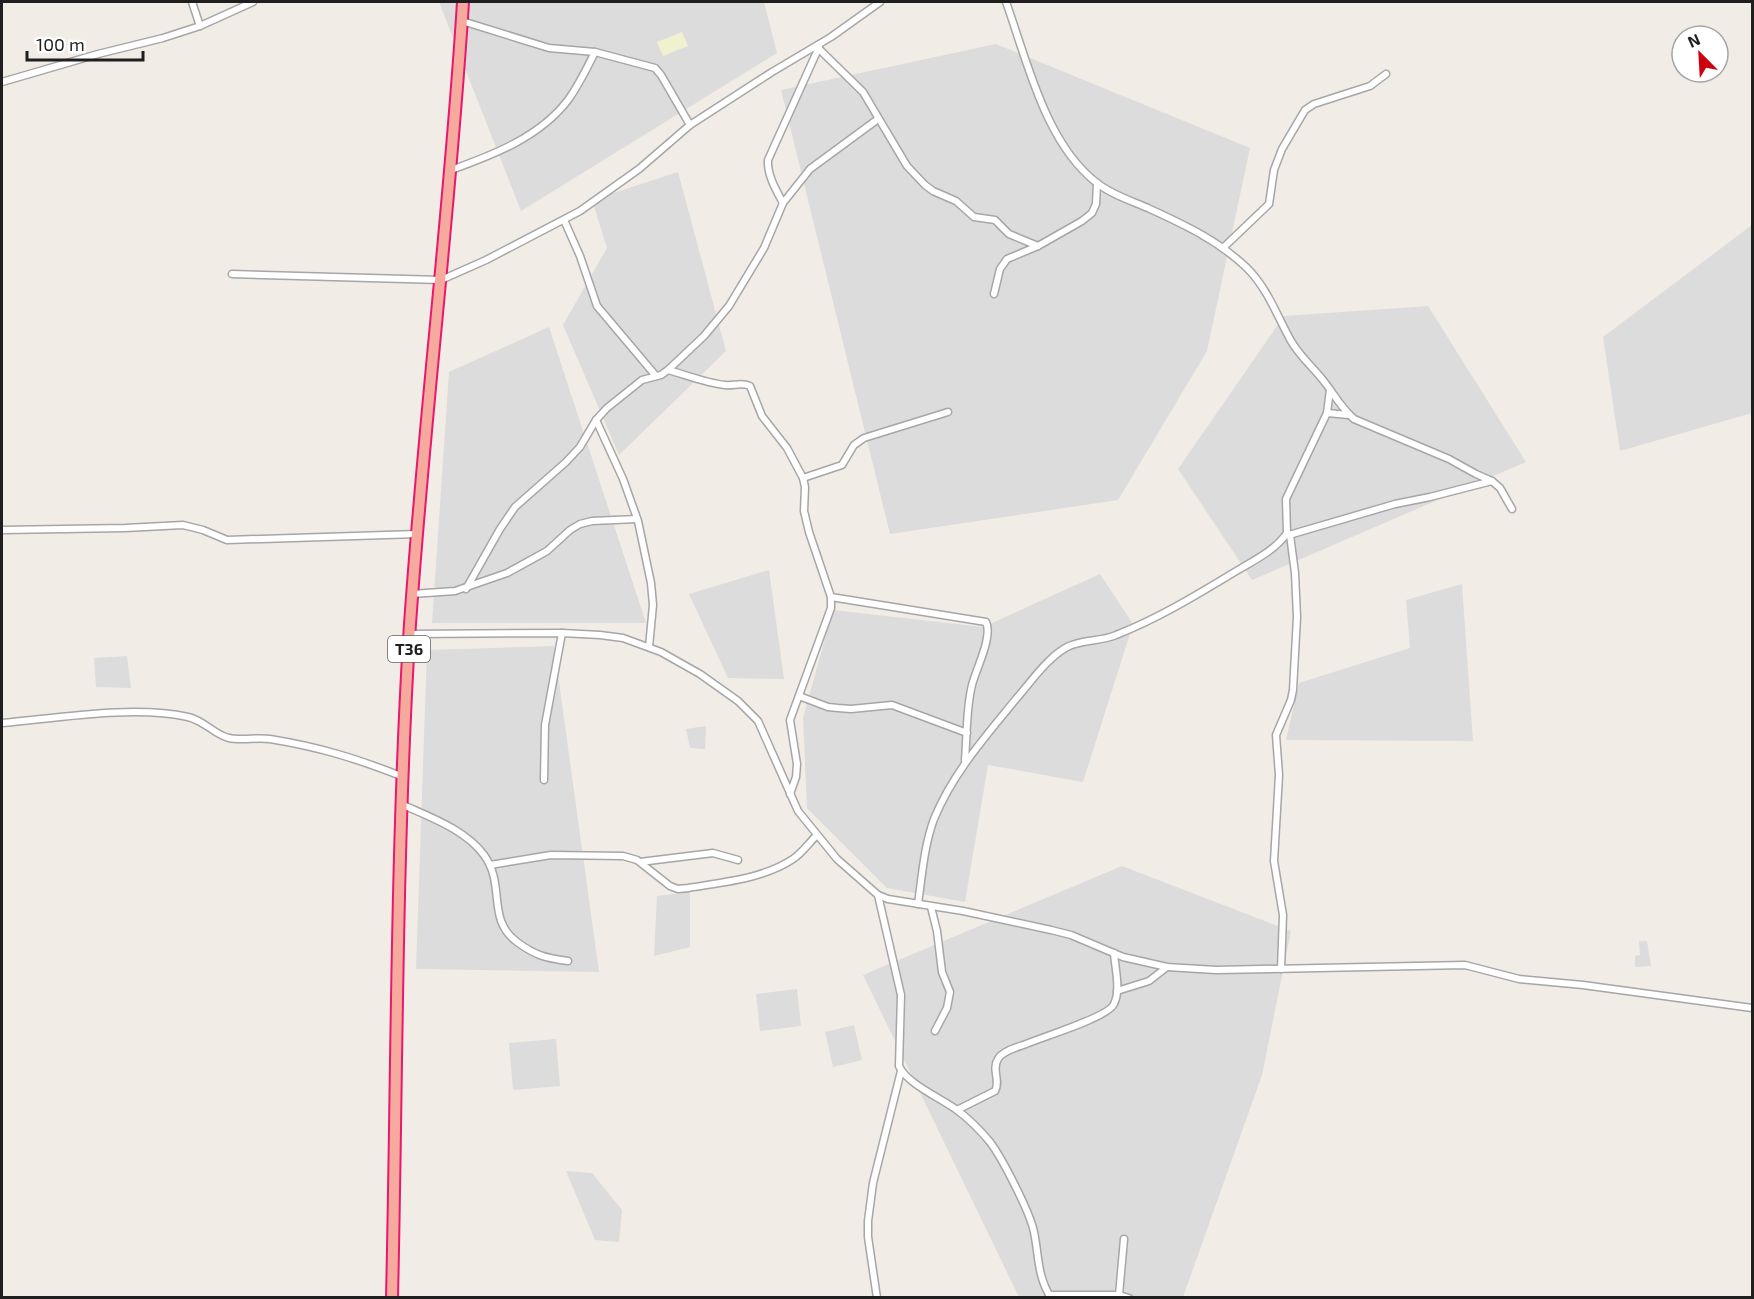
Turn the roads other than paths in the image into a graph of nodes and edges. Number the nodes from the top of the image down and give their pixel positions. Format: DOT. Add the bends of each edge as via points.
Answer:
graph roads {
  1 [pos="192,2"];
  2 [pos="253,2"];
  3 [pos="463,2"];
  4 [pos="880,2"];
  5 [pos="1006,2"];
  6 [pos="462,21"];
  7 [pos="200,26"];
  8 [pos="820,46"];
  9 [pos="595,52"];
  10 [pos="1386,74"];
  11 [pos="2,82"];
  12 [pos="878,119"];
  13 [pos="690,125"];
  14 [pos="450,170"];
  15 [pos="1097,183"];
  16 [pos="783,203"];
  17 [pos="564,220"];
  18 [pos="1038,246"];
  19 [pos="1223,248"];
  20 [pos="232,274"];
  21 [pos="441,280"];
  22 [pos="994,294"];
  23 [pos="668,370"];
  24 [pos="656,376"];
  25 [pos="1330,390"];
  26 [pos="948,412"];
  27 [pos="1327,413"];
  28 [pos="1348,414"];
  29 [pos="596,420"];
  30 [pos="803,478"];
  31 [pos="1492,481"];
  32 [pos="1512,509"];
  33 [pos="637,519"];
  34 [pos="2,530"];
  35 [pos="417,534"];
  36 [pos="1288,535"];
  37 [pos="466,589"];
  38 [pos="412,594"];
  39 [pos="831,597"];
  40 [pos="561,633"];
  41 [pos="410,634"];
  42 [pos="649,647"];
  43 [pos="799,696"];
  44 [pos="2,723"];
  45 [pos="967,733"];
  46 [pos="965,760"];
  47 [pos="401,776"];
  48 [pos="544,780"];
  49 [pos="790,794"];
  50 [pos="400,804"];
  51 [pos="816,836"];
  52 [pos="738,860"];
  53 [pos="640,862"];
  54 [pos="490,865"];
  55 [pos="878,895"];
  56 [pos="918,904"];
  57 [pos="931,907"];
  58 [pos="1114,953"];
  59 [pos="568,961"];
  60 [pos="1167,967"];
  61 [pos="1281,969"];
  62 [pos="1117,991"];
  63 [pos="1752,1008"];
  64 [pos="935,1031"];
  65 [pos="901,1071"];
  66 [pos="957,1110"];
  67 [pos="1124,1239"];
  68 [pos="1119,1295"];
  69 [pos="1050,1296"];
  70 [pos="392,1298"];
  71 [pos="877,1298"];
  72 [pos="1129,1298"];
  1 -- 7 [label="street"];
  2 -- 7 [label="street"];
  3 -- 6 [label="highway, T36"];
  4 -- 8 [label="street"];
  5 -- 15 [label="street" via="1052,126 1071,155"];
  6 -- 9 [label="street" via="549,48"];
  6 -- 14 [label="highway, T36"];
  7 -- 11 [label="street"];
  8 -- 12 [label="street" via="863,92"];
  8 -- 13 [label="street"];
  8 -- 16 [label="street" via="768,160"];
  9 -- 13 [label="street" via="658,71"];
  9 -- 14 [label="street" via="567,101 549,120 488,157"];
  10 -- 19 [label="street" via="1370,86 1305,110 1282,149 1269,204"];
  12 -- 16 [label="street" via="810,169"];
  12 -- 18 [label="street" via="907,166 925,185 956,201 974,217 994,220 1009,234"];
  13 -- 17 [label="street" via="639,169"];
  14 -- 21 [label="highway, T36"];
  15 -- 18 [label="street" via="1092,213"];
  15 -- 19 [label="street"];
  16 -- 23 [label="street" via="764,248 729,306"];
  17 -- 21 [label="street"];
  17 -- 24 [label="street" via="597,306"];
  18 -- 22 [label="street" via="1007,259 1000,269"];
  19 -- 25 [label="street" via="1262,286 1291,341"];
  20 -- 21 [label="street"];
  21 -- 35 [label="highway, T36"];
  23 -- 24 [label="street"];
  23 -- 30 [label="street" via="716,383 750,386 762,416"];
  24 -- 29 [label="street" via="637,383"];
  25 -- 27 [label="street"];
  25 -- 28 [label="street"];
  26 -- 30 [label="street" via="864,438 854,445 842,465"];
  27 -- 28 [label="street"];
  27 -- 36 [label="street" via="1286,499"];
  28 -- 31 [label="street"];
  29 -- 33 [label="street"];
  29 -- 37 [label="street" via="580,447 515,507"];
  30 -- 39 [label="street" via="806,522"];
  31 -- 32 [label="street"];
  31 -- 36 [label="street"];
  33 -- 37 [label="street" via="580,524 540,555"];
  33 -- 42 [label="street" via="651,583"];
  34 -- 35 [label="street" via="183,525 226,540"];
  35 -- 38 [label="highway, T36"];
  36 -- 46 [label="street" via="1168,611 1116,635 1077,643 1058,653"];
  36 -- 61 [label="street" via="1298,617 1293,690 1276,735 1279,775 1274,861 1283,915"];
  37 -- 38 [label="street"];
  38 -- 41 [label="highway, T36"];
  39 -- 43 [label="street" via="831,608"];
  39 -- 45 [label="street" via="986,622 986,640 970,694"];
  40 -- 41 [label="street"];
  40 -- 42 [label="street" via="623,639"];
  40 -- 48 [label="street" via="545,725"];
  41 -- 47 [label="highway, T36"];
  42 -- 49 [label="street" via="700,675 738,701 758,721"];
  43 -- 45 [label="street" via="838,708 892,705"];
  43 -- 49 [label="street" via="790,720 797,764"];
  44 -- 47 [label="street" via="102,714 162,714 201,721 230,739 262,738 313,746"];
  45 -- 46 [label="street"];
  46 -- 56 [label="street" via="934,820"];
  47 -- 50 [label="highway, T36"];
  49 -- 51 [label="street"];
  50 -- 54 [label="street" via="469,840"];
  50 -- 70 [label="highway, T36"];
  51 -- 53 [label="street" via="780,867 688,888 670,886"];
  51 -- 55 [label="street"];
  52 -- 53 [label="street" via="714,853"];
  53 -- 54 [label="street" via="623,856 551,855"];
  54 -- 59 [label="street" via="501,923 508,935 534,954"];
  55 -- 56 [label="street"];
  55 -- 65 [label="street" via="901,995"];
  56 -- 57 [label="street"];
  57 -- 58 [label="street" via="1071,935"];
  57 -- 64 [label="street" via="942,972 950,992"];
  58 -- 60 [label="street"];
  58 -- 62 [label="street"];
  60 -- 61 [label="street"];
  60 -- 62 [label="street" via="1149,981"];
  61 -- 63 [label="street" via="1465,965 1519,979"];
  62 -- 66 [label="street" via="1111,1010 1102,1015 1000,1056 995,1065 998,1087"];
  65 -- 66 [label="street"];
  65 -- 71 [label="street" via="867,1221"];
  66 -- 69 [label="street" via="997,1153 1029,1216 1039,1273"];
  67 -- 68 [label="street"];
  68 -- 69 [label="street"];
  68 -- 72 [label="street"];
}
